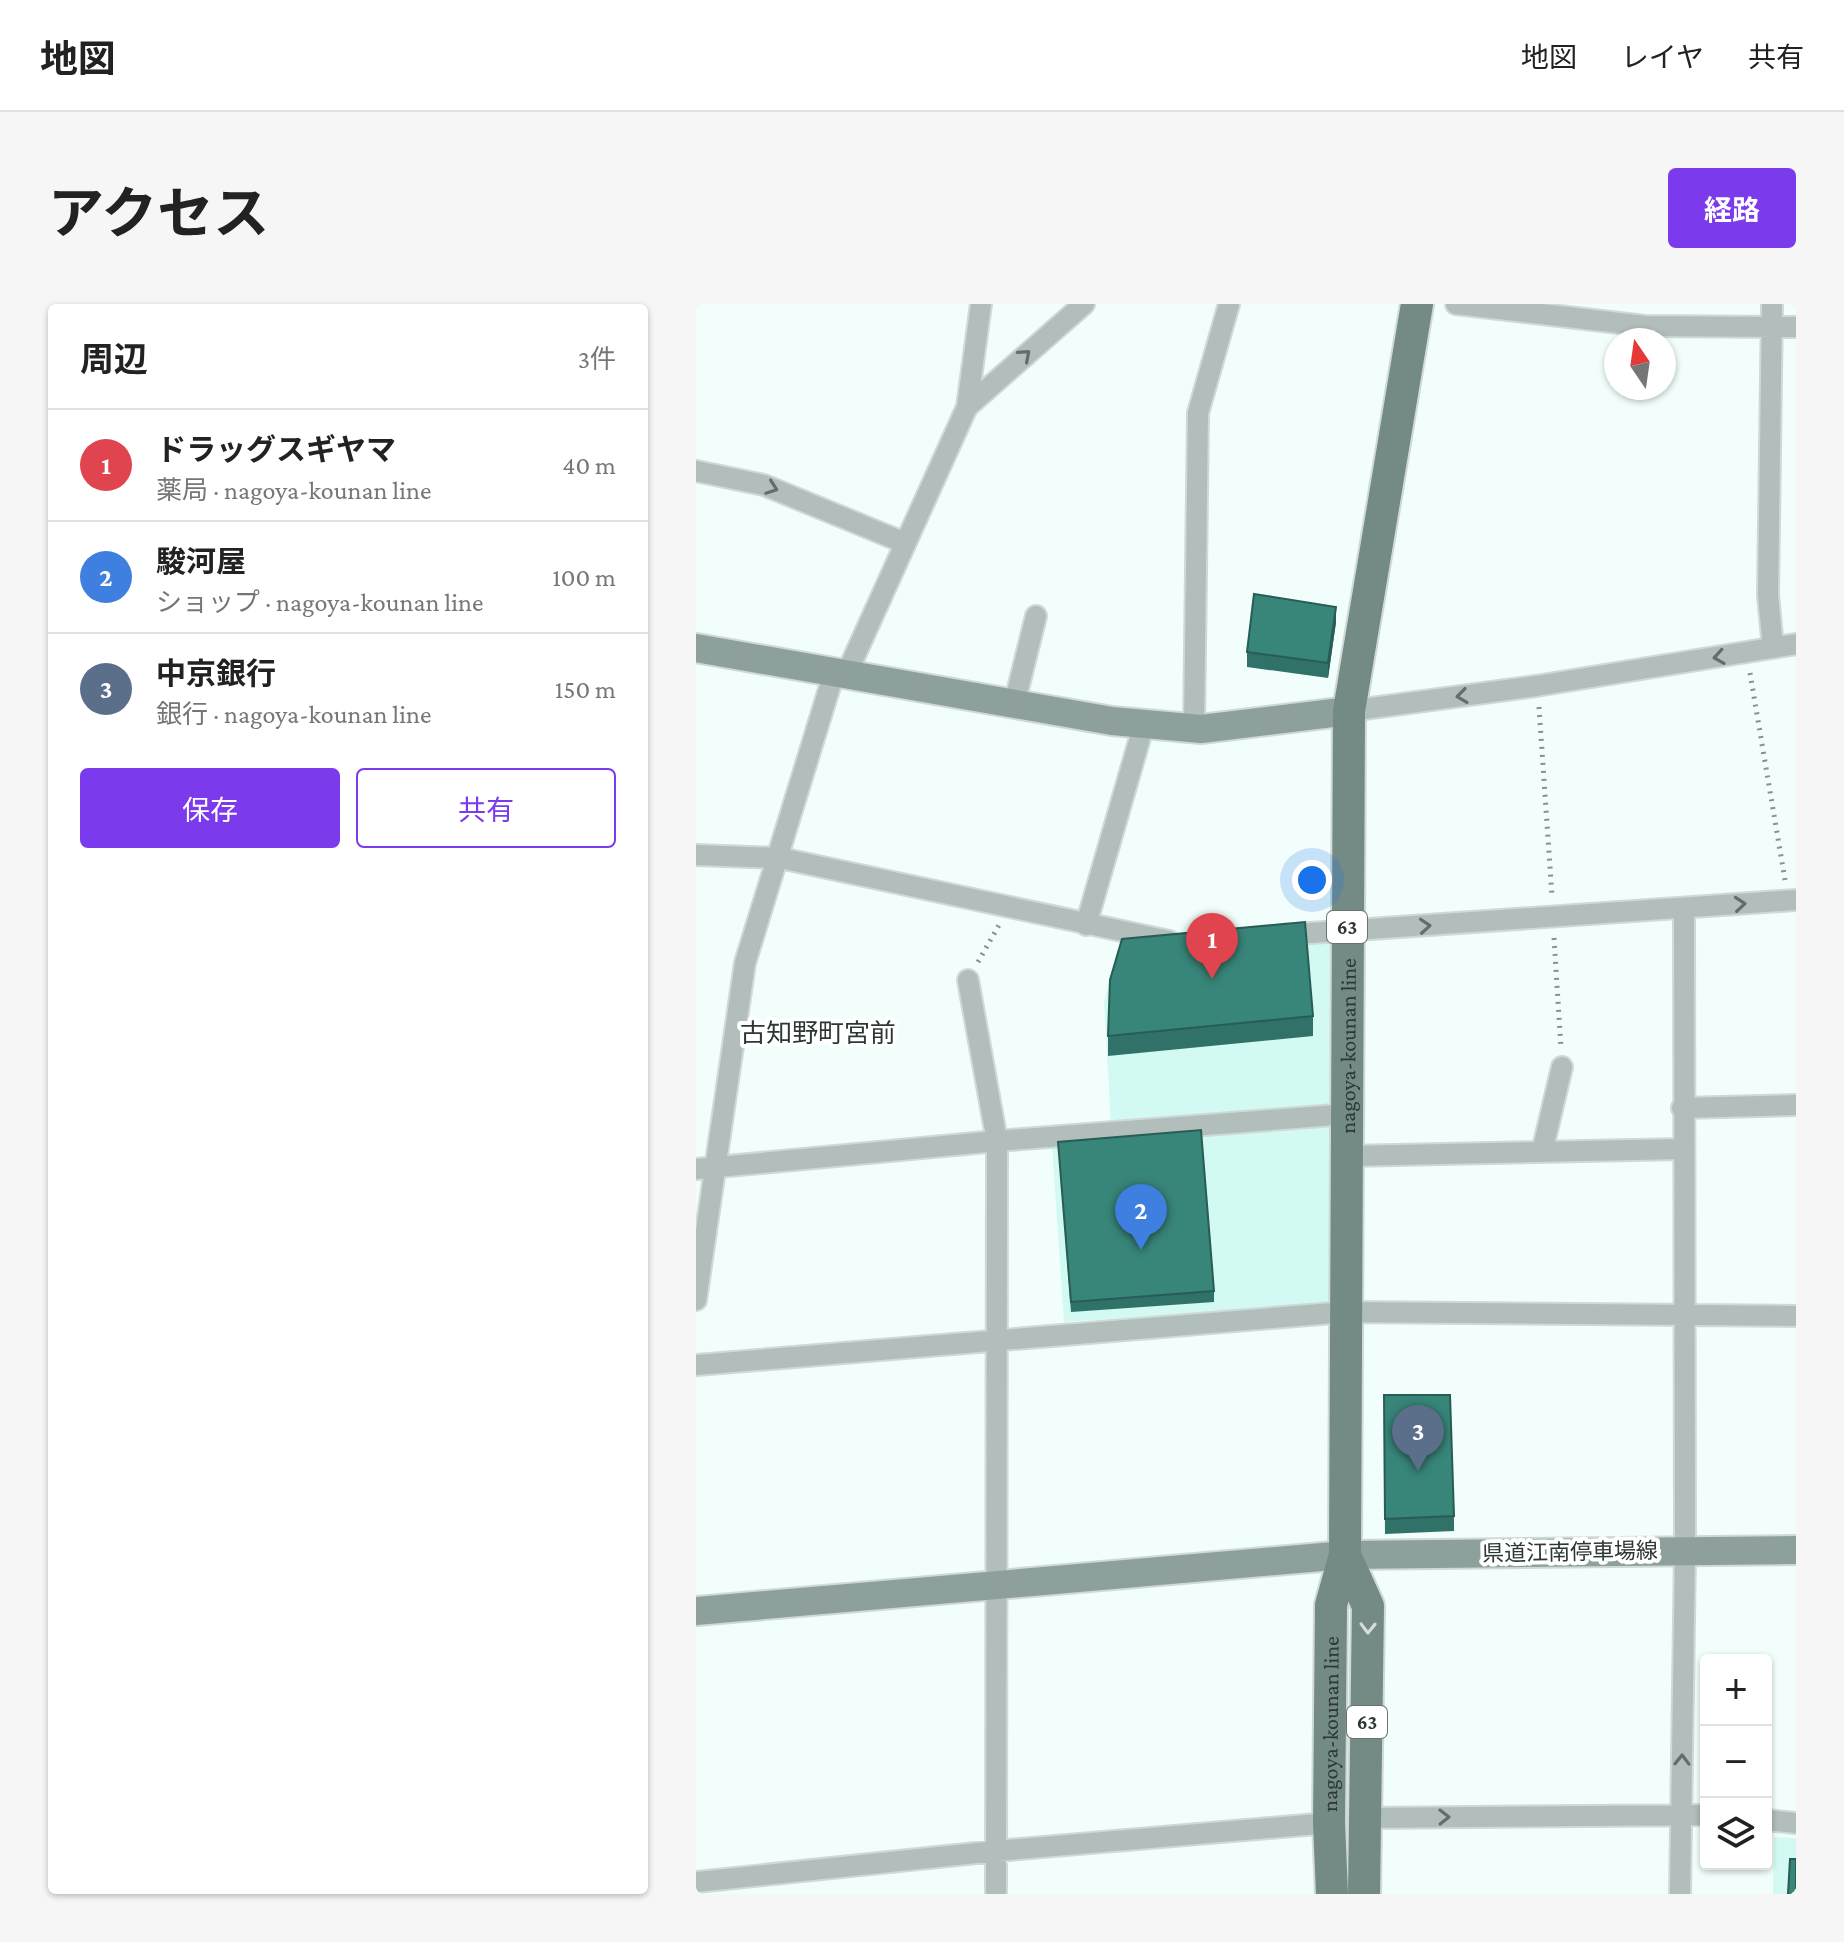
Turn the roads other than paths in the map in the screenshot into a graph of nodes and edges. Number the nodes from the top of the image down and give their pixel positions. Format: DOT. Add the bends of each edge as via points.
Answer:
graph roads {
  1 [pos="981,304"];
  2 [pos="1084,304"];
  3 [pos="1229,304"];
  4 [pos="1417,304"];
  5 [pos="1456,304"];
  6 [pos="1772,314"];
  7 [pos="1796,327"];
  8 [pos="967,407"];
  9 [pos="696,471"];
  10 [pos="905,543"];
  11 [pos="1036,616"];
  12 [pos="1796,644"];
  13 [pos="696,648"];
  14 [pos="1773,648"];
  15 [pos="840,674"];
  16 [pos="1014,705"];
  17 [pos="1349,711"];
  18 [pos="1144,724"];
  19 [pos="1194,729"];
  20 [pos="696,855"];
  21 [pos="780,858"];
  22 [pos="1792,900"];
  23 [pos="1684,909"];
  24 [pos="1086,925"];
  25 [pos="1347,931"];
  26 [pos="1255,936"];
  27 [pos="1193,940"];
  28 [pos="968,980"];
  29 [pos="1562,1067"];
  30 [pos="1796,1105"];
  31 [pos="1682,1108"];
  32 [pos="1348,1114"];
  33 [pos="997,1141"];
  34 [pos="1682,1149"];
  35 [pos="1542,1152"];
  36 [pos="1348,1156"];
  37 [pos="706,1168"];
  38 [pos="696,1300"];
  39 [pos="1345,1312"];
  40 [pos="1684,1315"];
  41 [pos="1796,1316"];
  42 [pos="997,1341"];
  43 [pos="696,1365"];
  44 [pos="1796,1550"];
  45 [pos="1685,1551"];
  46 [pos="1345,1555"];
  47 [pos="996,1584"];
  48 [pos="696,1611"];
  49 [pos="1681,1813"];
  50 [pos="1700,1815"];
  51 [pos="1366,1818"];
  52 [pos="1772,1821"];
  53 [pos="1329,1823"];
  54 [pos="1796,1823"];
  55 [pos="996,1851"];
  56 [pos="696,1882"];
  57 [pos="996,1894"];
  58 [pos="1332,1894"];
  59 [pos="1364,1894"];
  60 [pos="1680,1894"];
  1 -- 8 [label="street"];
  8 -- 2 [label="street, one-way"];
  3 -- 19 [label="street" via="1198,413"];
  4 -- 17 [label="main road, nagoya-kounan line / 63"];
  5 -- 6 [label="street" via="1645,326"];
  6 -- 7 [label="street"];
  6 -- 14 [label="street" via="1768,595"];
  8 -- 10 [label="street"];
  9 -- 10 [label="street, one-way" via="764,485"];
  10 -- 15 [label="street"];
  11 -- 16 [label="street"];
  12 -- 14 [label="street"];
  13 -- 15 [label="street"];
  14 -- 17 [label="street, one-way"];
  15 -- 16 [label="street"];
  15 -- 21 [label="street"];
  16 -- 18 [label="street"];
  17 -- 19 [label="street"];
  17 -- 25 [label="main road, nagoya-kounan line / 63"];
  18 -- 19 [label="street"];
  18 -- 24 [label="street"];
  20 -- 21 [label="street"];
  21 -- 24 [label="street"];
  21 -- 37 [label="street" via="745,963"];
  23 -- 22 [label="street, one-way"];
  25 -- 23 [label="street, one-way"];
  23 -- 31 [label="street"];
  24 -- 27 [label="street" via="1162,941"];
  25 -- 26 [label="street"];
  25 -- 32 [label="main road, nagoya-kounan line / 63"];
  28 -- 33 [label="street"];
  29 -- 35 [label="street"];
  30 -- 31 [label="street"];
  31 -- 34 [label="street"];
  32 -- 33 [label="street"];
  32 -- 36 [label="main road, nagoya-kounan line / 63"];
  33 -- 37 [label="street"];
  33 -- 42 [label="street"];
  34 -- 35 [label="street"];
  34 -- 40 [label="street"];
  35 -- 36 [label="street"];
  36 -- 39 [label="main road, nagoya-kounan line / 63"];
  37 -- 38 [label="street"];
  39 -- 40 [label="street"];
  39 -- 42 [label="street"];
  39 -- 46 [label="main road, nagoya-kounan line / 63"];
  40 -- 41 [label="street"];
  40 -- 45 [label="street"];
  42 -- 43 [label="street"];
  42 -- 47 [label="street"];
  44 -- 45 [label="street, 県道江南停車場線"];
  45 -- 46 [label="street, 県道江南停車場線"];
  49 -- 45 [label="street, one-way"];
  46 -- 47 [label="street, 県道江南停車場線"];
  46 -- 51 [label="main road, nagoya-kounan line / 63, one-way" via="1368,1606"];
  46 -- 53 [label="main road, nagoya-kounan line / 63" via="1331,1605"];
  47 -- 48 [label="street, 県道江南停車場線"];
  47 -- 55 [label="street"];
  49 -- 50 [label="street"];
  51 -- 49 [label="street, one-way"];
  49 -- 60 [label="street"];
  51 -- 59 [label="main road, nagoya-kounan line / 63"];
  52 -- 54 [label="street"];
  53 -- 55 [label="street"];
  53 -- 58 [label="main road, nagoya-kounan line / 63"];
  55 -- 56 [label="street"];
  55 -- 57 [label="street"];
}
